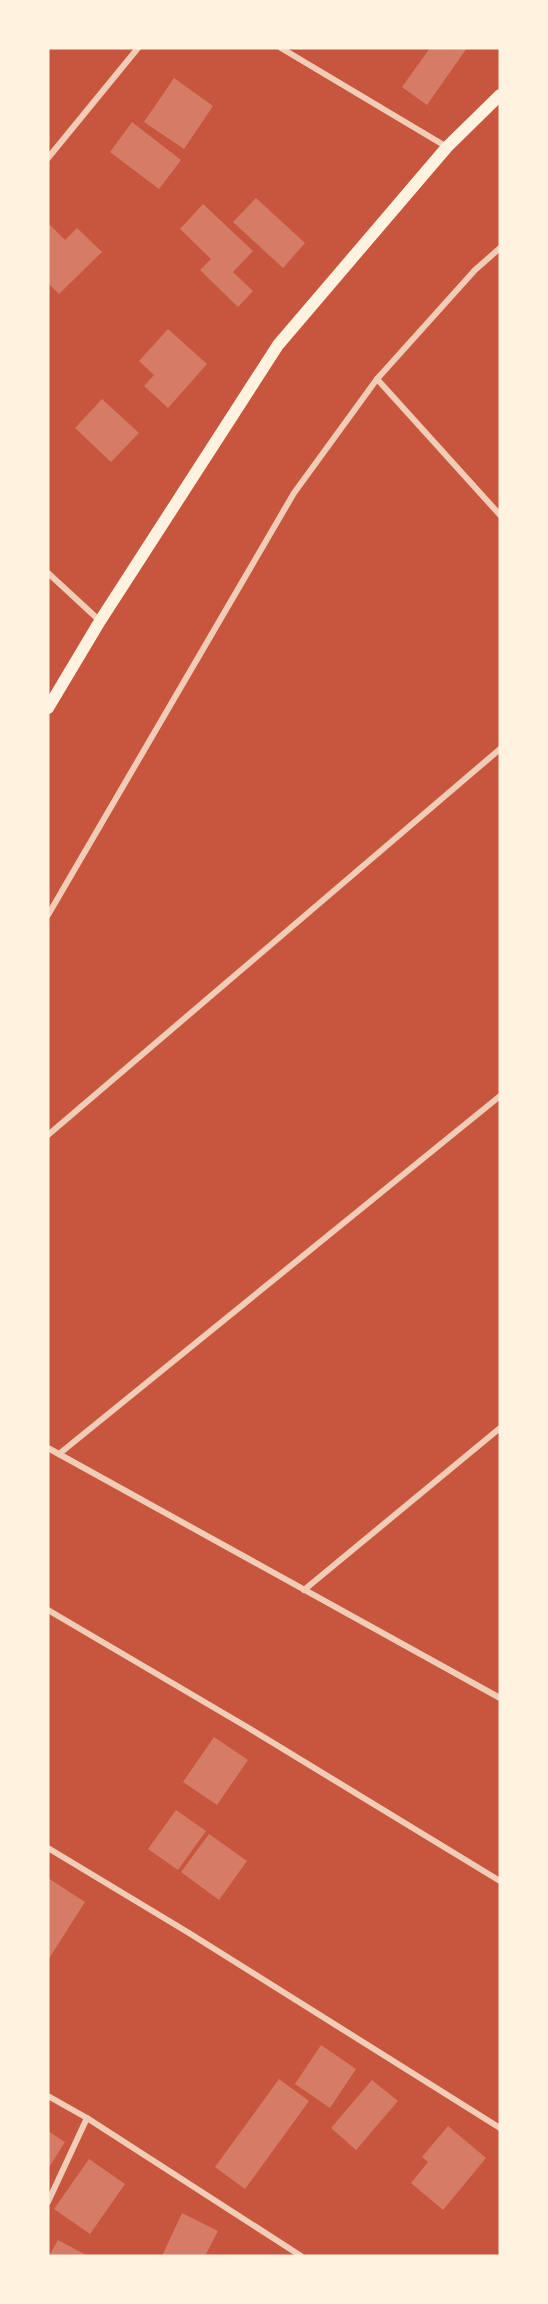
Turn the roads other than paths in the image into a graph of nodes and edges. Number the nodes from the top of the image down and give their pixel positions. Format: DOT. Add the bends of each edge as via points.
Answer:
graph roads {
  1 [pos="138,48"];
  2 [pos="280,48"];
  3 [pos="500,95"];
  4 [pos="447,147"];
  5 [pos="48,158"];
  6 [pos="500,248"];
  7 [pos="377,379"];
  8 [pos="500,515"];
  9 [pos="48,573"];
  10 [pos="100,621"];
  11 [pos="48,708"];
  12 [pos="500,749"];
  13 [pos="48,915"];
  14 [pos="500,1096"];
  15 [pos="48,1135"];
  16 [pos="500,1428"];
  17 [pos="48,1448"];
  18 [pos="59,1454"];
  19 [pos="304,1590"];
  20 [pos="48,1610"];
  21 [pos="500,1698"];
  22 [pos="48,1848"];
  23 [pos="500,1881"];
  24 [pos="48,2096"];
  25 [pos="87,2118"];
  26 [pos="500,2128"];
  27 [pos="48,2202"];
  28 [pos="301,2256"];
  1 -- 5 [label="street"];
  2 -- 4 [label="street"];
  3 -- 4 [label="main road"];
  4 -- 10 [label="main road" via="278,345"];
  6 -- 7 [label="street" via="475,270"];
  7 -- 8 [label="street"];
  7 -- 13 [label="street" via="294,493"];
  9 -- 10 [label="street"];
  10 -- 11 [label="main road"];
  12 -- 15 [label="street"];
  14 -- 18 [label="street"];
  16 -- 19 [label="street"];
  17 -- 18 [label="street"];
  18 -- 19 [label="street"];
  19 -- 21 [label="street"];
  20 -- 23 [label="street"];
  22 -- 26 [label="street"];
  24 -- 25 [label="street"];
  25 -- 27 [label="street"];
  25 -- 28 [label="street"];
}
